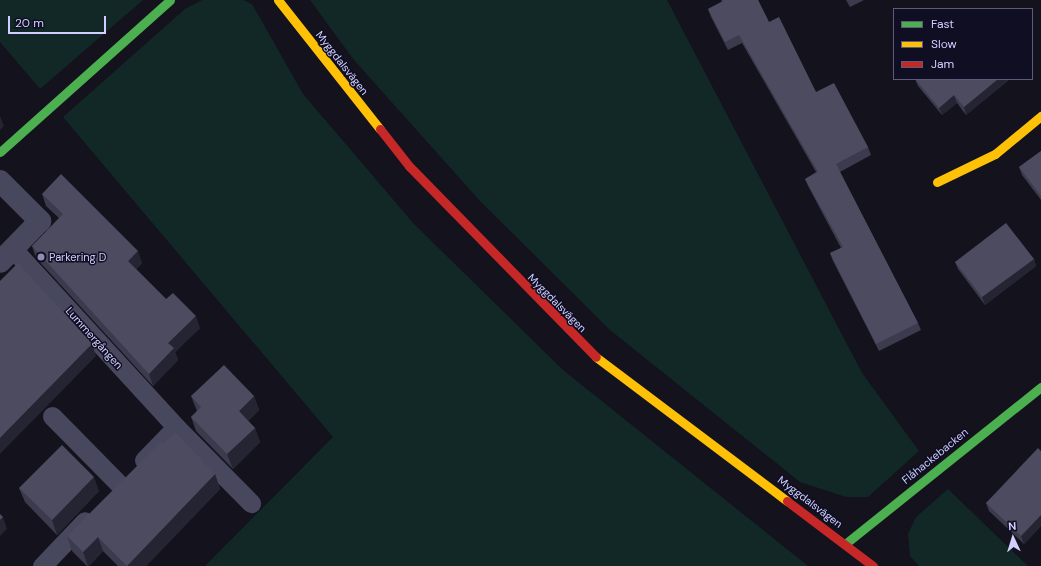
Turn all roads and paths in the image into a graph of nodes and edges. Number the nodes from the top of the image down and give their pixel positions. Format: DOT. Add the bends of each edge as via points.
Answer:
graph roads {
  1 [pos="170,0"];
  2 [pos="278,0"];
  3 [pos="1041,116"];
  4 [pos="0,152"];
  5 [pos="0,181"];
  6 [pos="937,182"];
  7 [pos="6,256"];
  8 [pos="1041,386"];
  9 [pos="52,416"];
  10 [pos="176,427"];
  11 [pos="120,485"];
  12 [pos="251,503"];
  13 [pos="845,544"];
  14 [pos="42,566"];
  15 [pos="873,566"];
  1 -- 4 [label="street"];
  2 -- 13 [label="street, Myggdalsvägen" via="409,166 587,350"];
  3 -- 6 [label="street" via="996,154"];
  5 -- 7 [label="street, Lummergången" via="40,221"];
  7 -- 10 [label="lane, Lummergången"];
  8 -- 13 [label="street, Flåhackebacken"];
  9 -- 11 [label="lane"];
  10 -- 11 [label="lane"];
  10 -- 12 [label="lane, Lummergången"];
  11 -- 14 [label="lane"];
  13 -- 15 [label="street, Myggdalsvägen"];
}
